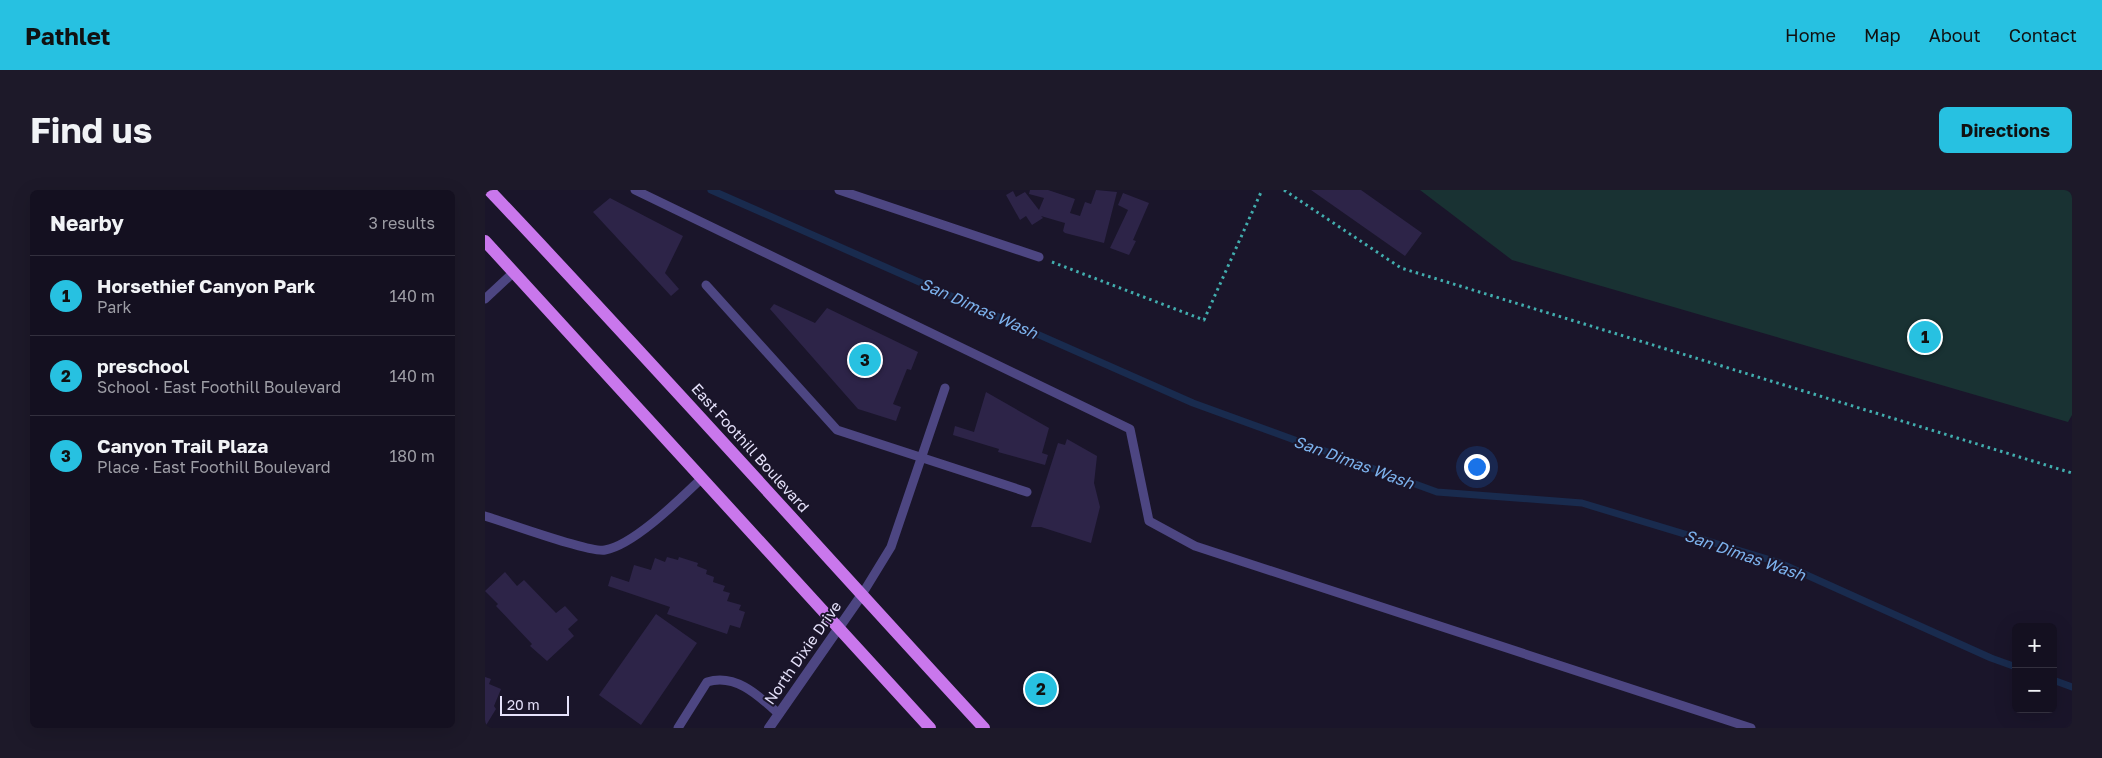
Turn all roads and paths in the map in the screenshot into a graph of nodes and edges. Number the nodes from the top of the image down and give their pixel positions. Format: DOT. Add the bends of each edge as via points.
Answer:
graph roads {
  1 [pos="489,190"];
  2 [pos="635,190"];
  3 [pos="839,190"];
  4 [pos="1262,190"];
  5 [pos="1284,190"];
  6 [pos="485,241"];
  7 [pos="1039,257"];
  8 [pos="514,272"];
  9 [pos="706,285"];
  10 [pos="485,299"];
  11 [pos="945,388"];
  12 [pos="922,457"];
  13 [pos="2072,473"];
  14 [pos="702,478"];
  15 [pos="1027,492"];
  16 [pos="485,516"];
  17 [pos="861,596"];
  18 [pos="840,627"];
  19 [pos="779,714"];
  20 [pos="678,728"];
  21 [pos="769,728"];
  22 [pos="930,728"];
  23 [pos="984,728"];
  24 [pos="1751,728"];
  1 -- 17 [label="main road, East Foothill Boulevard" via="607,314"];
  2 -- 24 [label="lane" via="1131,429 1149,521 1195,546"];
  3 -- 7 [label="lane"];
  4 -- 7 [label="path" via="1204,320"];
  5 -- 13 [label="path" via="1401,268"];
  6 -- 8 [label="main road"];
  8 -- 10 [label="lane"];
  8 -- 14 [label="main road"];
  9 -- 12 [label="lane" via="837,430"];
  11 -- 12 [label="lane"];
  12 -- 15 [label="lane"];
  12 -- 17 [label="lane" via="891,547"];
  14 -- 16 [label="lane" via="657,520 605,551"];
  14 -- 18 [label="main road"];
  17 -- 18 [label="street, North Dixie Drive"];
  17 -- 23 [label="main road, East Foothill Boulevard"];
  18 -- 19 [label="street, North Dixie Drive"];
  18 -- 22 [label="main road"];
  19 -- 20 [label="lane" via="749,687 717,679 707,682"];
  19 -- 21 [label="street, North Dixie Drive"];
}
